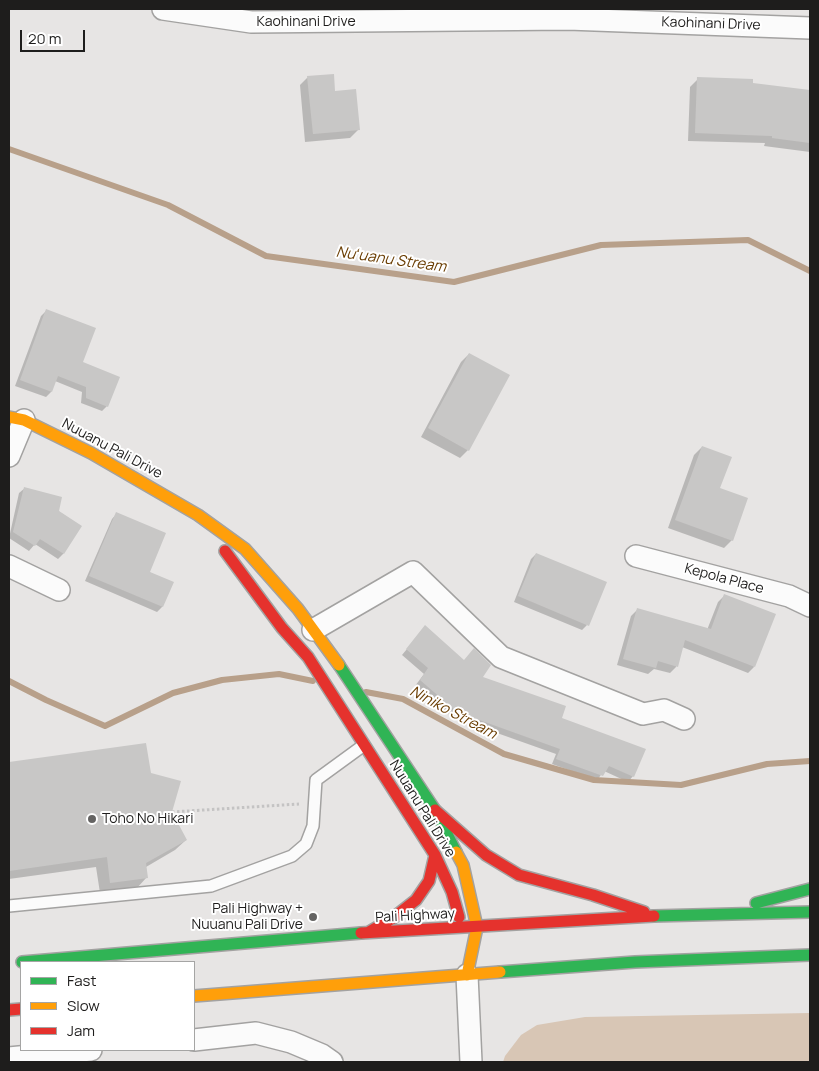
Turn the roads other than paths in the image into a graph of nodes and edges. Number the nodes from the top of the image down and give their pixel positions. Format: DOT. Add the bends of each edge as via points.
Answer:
graph roads {
  1 [pos="163,9"];
  2 [pos="680,16"];
  3 [pos="810,28"];
  4 [pos="16,418"];
  5 [pos="9,456"];
  6 [pos="198,514"];
  7 [pos="636,556"];
  8 [pos="9,566"];
  9 [pos="59,590"];
  10 [pos="810,606"];
  11 [pos="313,630"];
  12 [pos="684,719"];
  13 [pos="364,745"];
  14 [pos="435,810"];
  15 [pos="435,855"];
  16 [pos="810,889"];
  17 [pos="9,906"];
  18 [pos="810,912"];
  19 [pos="707,915"];
  20 [pos="655,916"];
  21 [pos="477,927"];
  22 [pos="462,929"];
  23 [pos="366,933"];
  24 [pos="810,956"];
  25 [pos="34,961"];
  26 [pos="467,975"];
  27 [pos="195,996"];
  28 [pos="195,1040"];
  29 [pos="81,1051"];
  30 [pos="9,1058"];
  31 [pos="332,1062"];
  32 [pos="471,1062"];
  1 -- 2 [label="street, Kaohinani Drive" via="251,22"];
  2 -- 3 [label="street, Kaohinani Drive"];
  4 -- 5 [label="street"];
  4 -- 6 [label="main road, Nuuanu Pali Drive" via="91,453"];
  6 -- 11 [label="main road, Nuuanu Pali Drive" via="246,550"];
  6 -- 13 [label="main road, Nuuanu Pali Drive" via="282,628 308,657"];
  7 -- 10 [label="street, Kepola Place" via="789,596"];
  8 -- 9 [label="street"];
  11 -- 12 [label="street" via="413,572 501,656 643,714 664,710"];
  11 -- 14 [label="main road, Nuuanu Pali Drive"];
  13 -- 15 [label="main road, Nuuanu Pali Drive"];
  13 -- 17 [label="lane" via="316,780 313,826 306,844 292,856 211,886"];
  14 -- 20 [label="main road" via="486,855 519,875 593,894"];
  14 -- 21 [label="main road, Nuuanu Pali Drive" via="463,865"];
  15 -- 22 [label="main road, Nuuanu Pali Drive" via="452,892"];
  15 -- 23 [label="main road" via="429,881 416,900"];
  16 -- 19 [label="main road"];
  18 -- 19 [label="main road, Pali Highway"];
  19 -- 20 [label="main road, Pali Highway"];
  20 -- 21 [label="main road, Pali Highway"];
  21 -- 22 [label="main road, Pali Highway"];
  21 -- 26 [label="main road, Nuuanu Pali Drive"];
  22 -- 23 [label="main road, Pali Highway"];
  22 -- 26 [label="main road, Nuuanu Pali Drive"];
  23 -- 25 [label="main road, Pali Highway"];
  24 -- 26 [label="main road" via="635,962"];
  26 -- 27 [label="main road"];
  26 -- 32 [label="street"];
  28 -- 31 [label="street" via="256,1033 291,1042"];
  29 -- 30 [label="street"];
}
